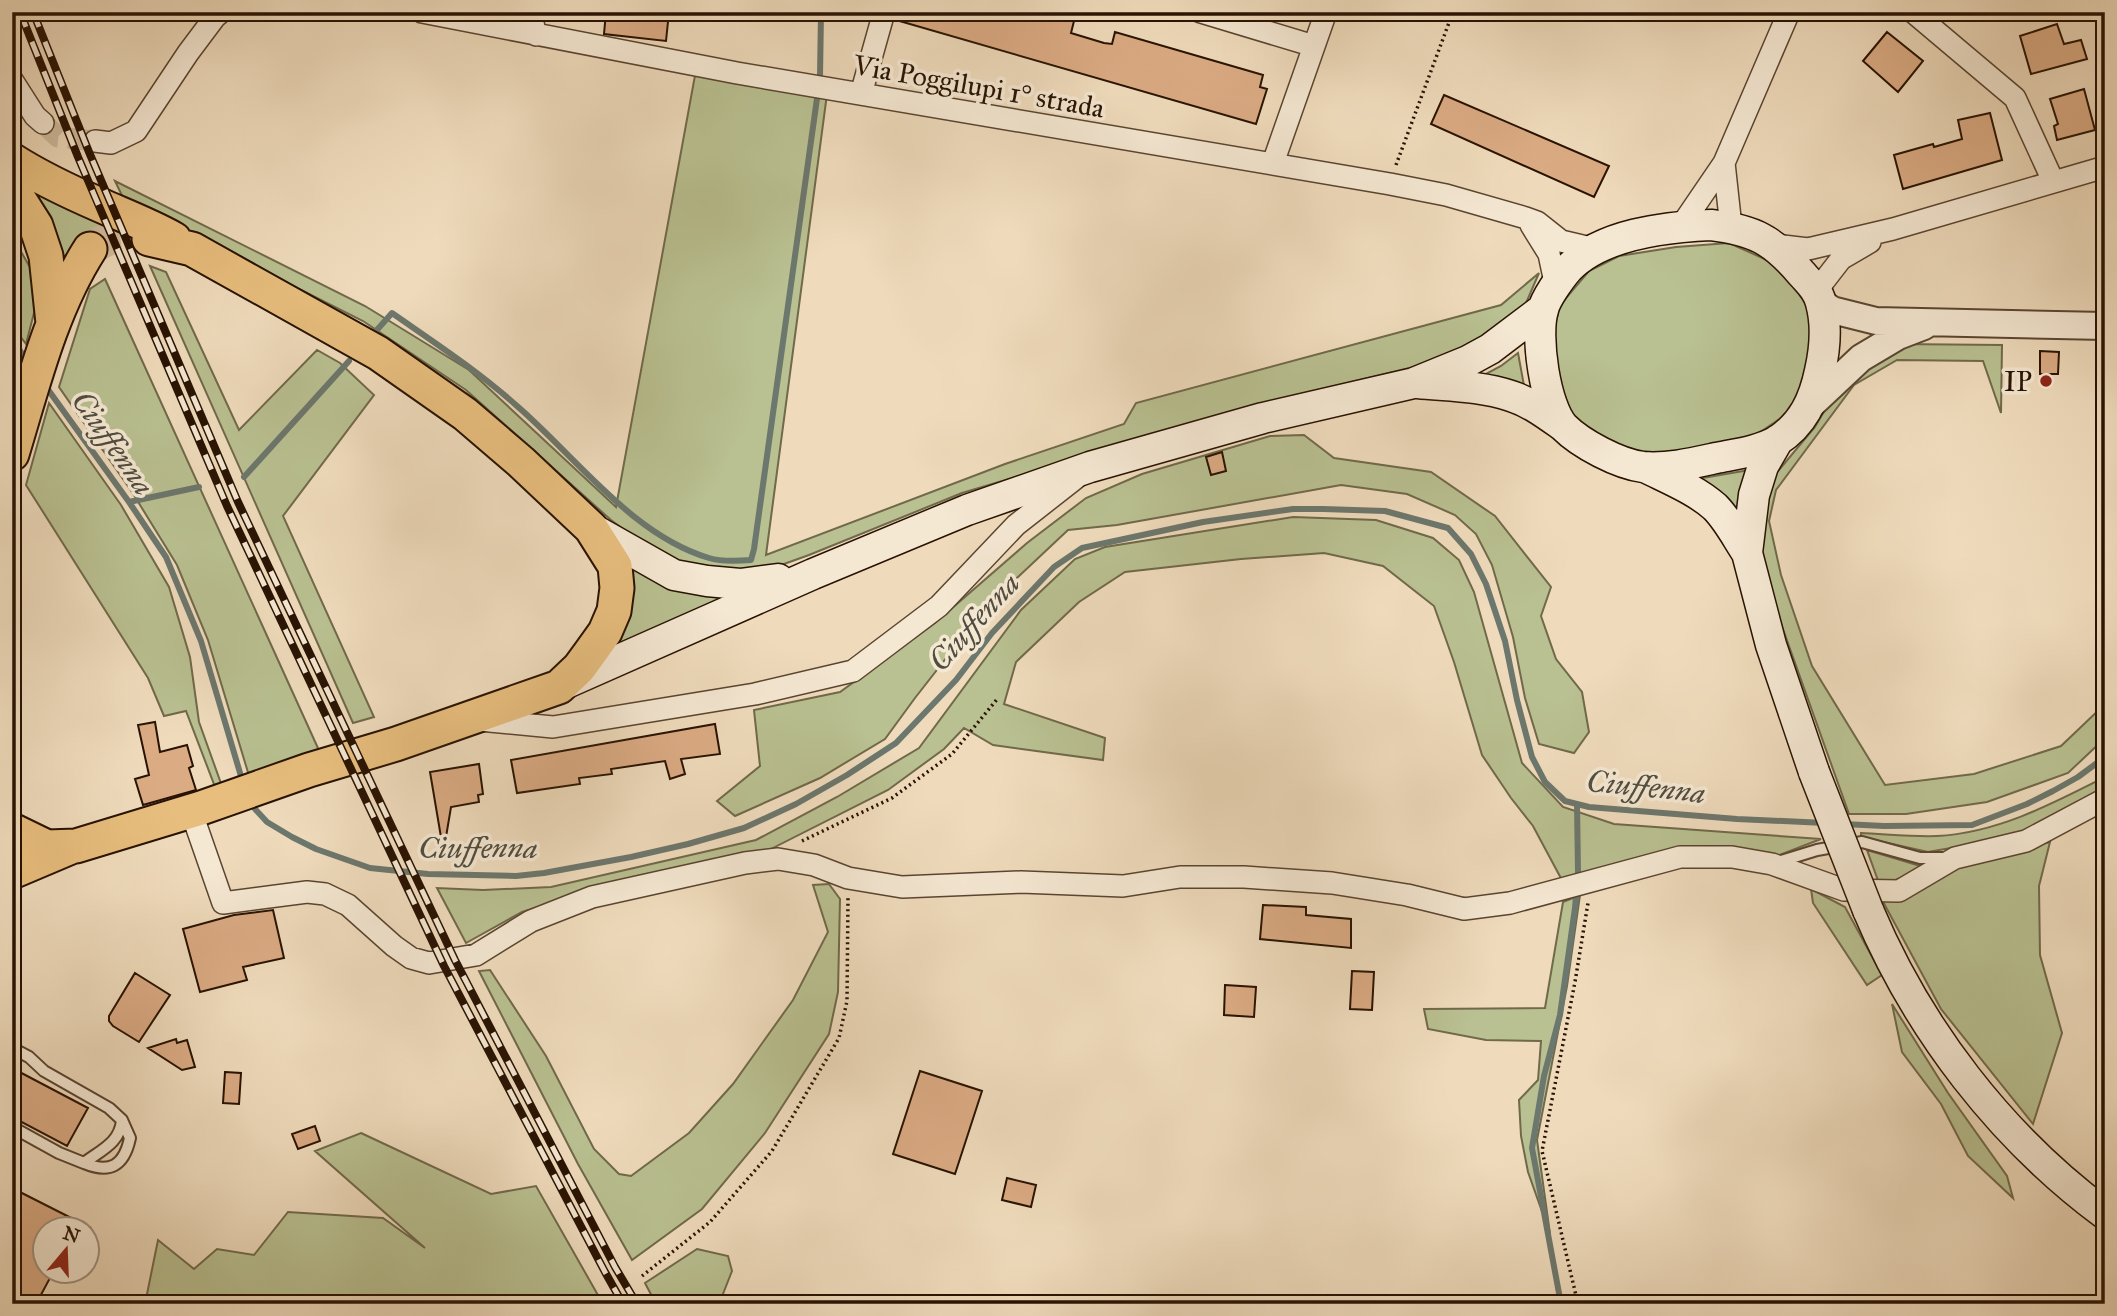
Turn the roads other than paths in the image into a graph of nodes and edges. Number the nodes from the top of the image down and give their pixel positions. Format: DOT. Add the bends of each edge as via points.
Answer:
graph roads {
  1 [pos="221,12"];
  2 [pos="422,12"];
  3 [pos="530,12"];
  4 [pos="884,12"];
  5 [pos="1201,12"];
  6 [pos="1326,12"];
  7 [pos="1789,12"];
  8 [pos="1913,12"];
  9 [pos="536,35"];
  10 [pos="1314,46"];
  11 [pos="12,80"];
  12 [pos="862,94"];
  13 [pos="43,123"];
  14 [pos="95,141"];
  15 [pos="12,160"];
  16 [pos="1273,163"];
  17 [pos="1724,163"];
  18 [pos="2105,167"];
  19 [pos="2053,181"];
  20 [pos="12,188"];
  21 [pos="1526,218"];
  22 [pos="1681,226"];
  23 [pos="1731,227"];
  24 [pos="1893,229"];
  25 [pos="149,239"];
  26 [pos="1775,245"];
  27 [pos="90,249"];
  28 [pos="1595,249"];
  29 [pos="192,250"];
  30 [pos="1819,297"];
  31 [pos="1549,298"];
  32 [pos="1931,323"];
  33 [pos="53,326"];
  34 [pos="2105,326"];
  35 [pos="1414,383"];
  36 [pos="1812,404"];
  37 [pos="1563,426"];
  38 [pos="1778,440"];
  39 [pos="12,454"];
  40 [pos="1090,467"];
  41 [pos="1643,467"];
  42 [pos="591,528"];
  43 [pos="1747,553"];
  44 [pos="813,574"];
  45 [pos="559,687"];
  46 [pos="467,719"];
  47 [pos="2105,799"];
  48 [pos="206,806"];
  49 [pos="12,830"];
  50 [pos="76,846"];
  51 [pos="1955,858"];
  52 [pos="1772,864"];
  53 [pos="12,872"];
  54 [pos="12,1048"];
  55 [pos="122,1120"];
  56 [pos="12,1127"];
  57 [pos="84,1163"];
  58 [pos="2105,1214"];
  1 -- 14 [label="street" via="188,52 136,131 111,143"];
  2 -- 9 [label="street, Via Poggilupi 1° strada"];
  3 -- 9 [label="street"];
  4 -- 12 [label="street"];
  5 -- 10 [label="street"];
  6 -- 10 [label="street"];
  7 -- 17 [label="street"];
  8 -- 19 [label="street" via="2015,98"];
  9 -- 12 [label="street, Via Poggilupi 1° strada"];
  10 -- 16 [label="street"];
  11 -- 13 [label="street"];
  12 -- 16 [label="street, Via Poggilupi 1° strada"];
  15 -- 29 [label="main road"];
  16 -- 21 [label="street, Via Poggilupi 1° strada" via="1446,195"];
  17 -- 22 [label="street"];
  17 -- 23 [label="street"];
  18 -- 19 [label="street"];
  19 -- 24 [label="street"];
  20 -- 33 [label="main road" via="36,226 46,256"];
  21 -- 28 [label="street, Via Poggilupi 1° strada" via="1561,241"];
  21 -- 31 [label="street" via="1549,254"];
  22 -- 23 [label="main road"];
  22 -- 28 [label="main road" via="1629,236"];
  23 -- 26 [label="main road"];
  24 -- 26 [label="street" via="1808,249"];
  24 -- 30 [label="street" via="1841,259"];
  25 -- 29 [label="main road"];
  26 -- 30 [label="main road"];
  27 -- 33 [label="main road"];
  28 -- 31 [label="main road" via="1568,269"];
  29 -- 42 [label="main road" via="378,353 437,392"];
  30 -- 32 [label="street" via="1832,310 1876,321"];
  30 -- 36 [label="main road" via="1823,360"];
  31 -- 35 [label="main road" via="1490,349"];
  31 -- 37 [label="main road" via="1541,338 1544,376"];
  32 -- 34 [label="street"];
  32 -- 36 [label="street" via="1861,358"];
  33 -- 39 [label="main road"];
  35 -- 37 [label="main road" via="1511,396"];
  35 -- 40 [label="main road" via="1263,418"];
  36 -- 38 [label="main road"];
  37 -- 41 [label="main road" via="1612,457"];
  38 -- 41 [label="main road" via="1692,464"];
  38 -- 43 [label="main road" via="1754,495"];
  40 -- 44 [label="main road" via="967,510"];
  40 -- 46 [label="street" via="1016,525 939,606 853,671 755,694 553,727"];
  41 -- 43 [label="main road" via="1715,508"];
  42 -- 44 [label="main road" via="674,575 740,584"];
  42 -- 45 [label="main road" via="615,566 614,611 590,653"];
  43 -- 58 [label="main road, bridge" via="1814,772 1868,910 1900,975 1983,1101 2017,1139"];
  44 -- 45 [label="main road"];
  45 -- 46 [label="main road"];
  46 -- 48 [label="main road"];
  47 -- 51 [label="street" via="2026,841"];
  48 -- 50 [label="main road"];
  48 -- 52 [label="street" via="223,903 307,892 325,894 348,905 411,958 429,962 475,955 531,921 592,897 778,859 902,887 1021,882 1123,886 1180,877 1244,877 1332,883 1407,894 1464,909 1510,903 1680,857 1732,857"];
  49 -- 50 [label="main road" via="47,847"];
  50 -- 53 [label="main road"];
  51 -- 52 [label="lane" via="1920,858 1862,842"];
  51 -- 52 [label="street" via="1899,891 1844,890"];
  54 -- 55 [label="lane"];
  55 -- 57 [label="lane" via="114,1142"];
  55 -- 57 [label="lane" via="130,1138 124,1157 104,1169"];
  56 -- 57 [label="lane"];
}
